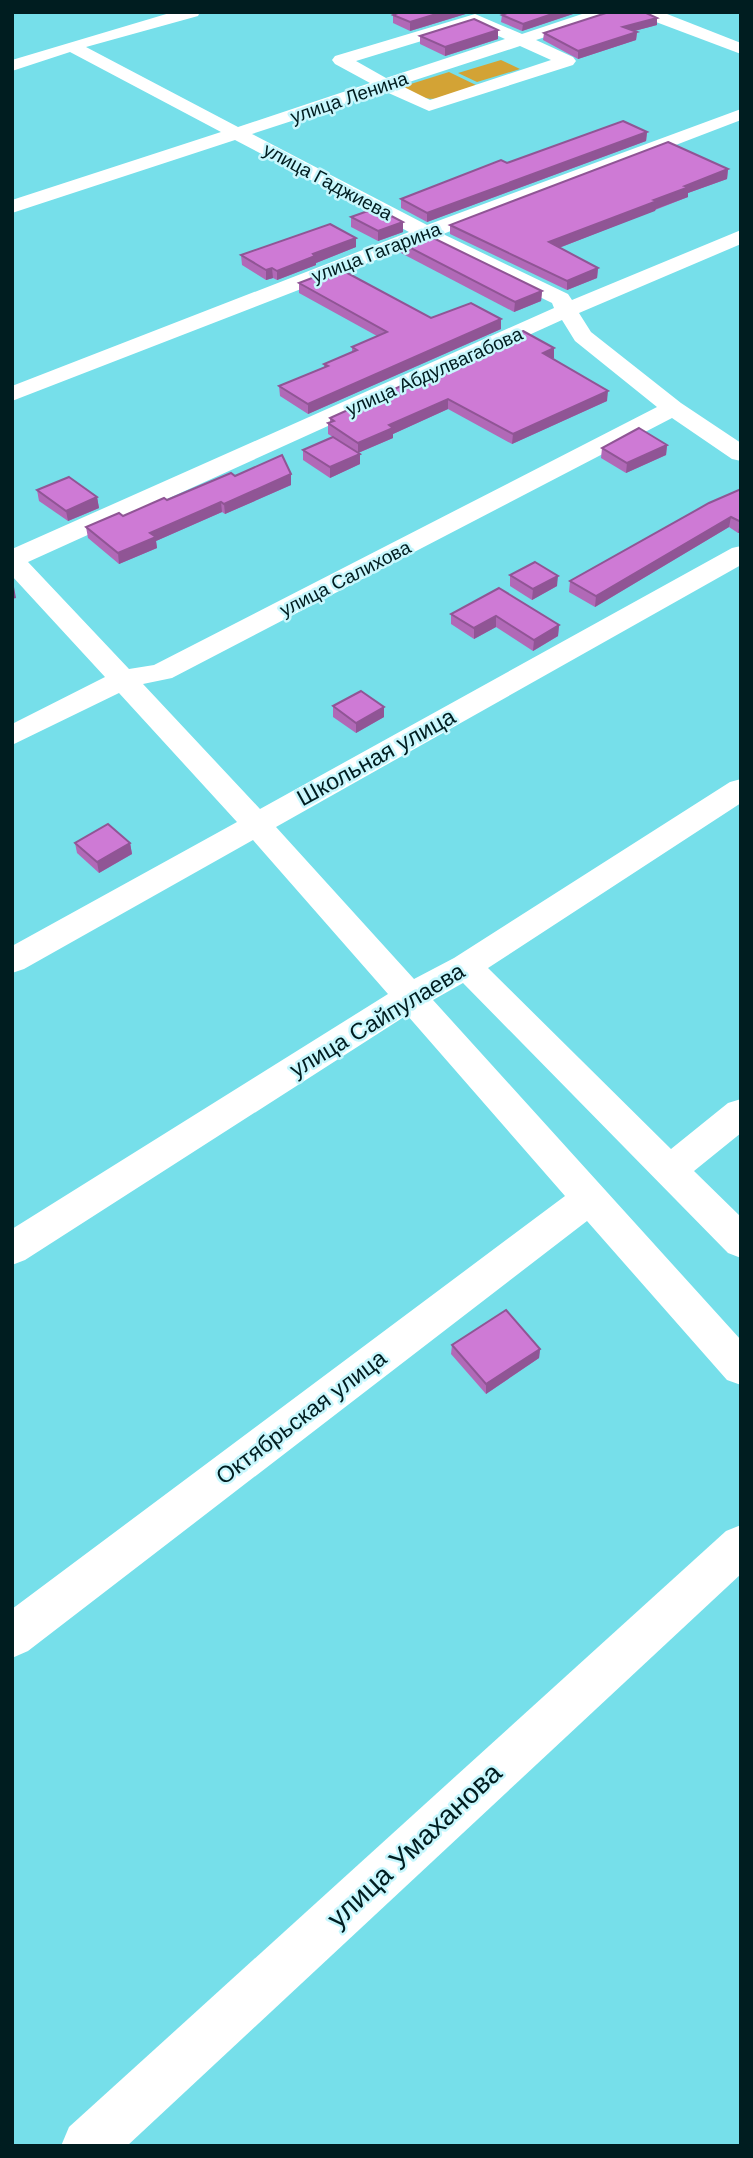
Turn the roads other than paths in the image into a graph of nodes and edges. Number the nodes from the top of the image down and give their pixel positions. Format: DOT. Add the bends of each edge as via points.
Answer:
graph roads {
  1 [pos="192,12"];
  2 [pos="605,12"];
  3 [pos="646,12"];
  4 [pos="521,40"];
  5 [pos="71,46"];
  6 [pos="741,50"];
  7 [pos="12,66"];
  8 [pos="384,85"];
  9 [pos="741,114"];
  10 [pos="238,134"];
  11 [pos="12,207"];
  12 [pos="426,233"];
  13 [pos="741,236"];
  14 [pos="567,310"];
  15 [pos="12,394"];
  16 [pos="673,408"];
  17 [pos="741,454"];
  18 [pos="741,554"];
  19 [pos="12,560"];
  20 [pos="122,680"];
  21 [pos="12,736"];
  22 [pos="741,789"];
  23 [pos="256,824"];
  24 [pos="12,961"];
  25 [pos="466,966"];
  26 [pos="410,997"];
  27 [pos="741,1113"];
  28 [pos="670,1170"];
  29 [pos="590,1198"];
  30 [pos="741,1242"];
  31 [pos="12,1249"];
  32 [pos="741,1368"];
  33 [pos="741,1545"];
  34 [pos="12,1636"];
  35 [pos="88,2146"];
  1 -- 5 [label="street"];
  2 -- 4 [label="street, улица Ленина"];
  3 -- 6 [label="street"];
  4 -- 8 [label="street, улица Ленина"];
  4 -- 8 [label="street" via="475,19 341,60"];
  4 -- 8 [label="street" via="567,61 429,106"];
  5 -- 7 [label="street"];
  5 -- 10 [label="street, улица Гаджиева"];
  8 -- 10 [label="street, улица Ленина"];
  9 -- 12 [label="street, улица Гагарина"];
  10 -- 11 [label="street, улица Ленина"];
  10 -- 12 [label="street, улица Гаджиева"];
  12 -- 14 [label="street, улица Гаджиева" via="560,299"];
  12 -- 15 [label="street, улица Гагарина"];
  13 -- 14 [label="street, улица Абдулвагабова"];
  14 -- 16 [label="street, улица Гаджиева" via="583,336"];
  14 -- 19 [label="street, улица Абдулвагабова"];
  16 -- 17 [label="street, улица Гаджиева"];
  16 -- 20 [label="street, улица Салихова" via="162,673"];
  18 -- 23 [label="street, Школьная улица"];
  19 -- 20 [label="street"];
  20 -- 21 [label="street, улица Салихова"];
  20 -- 23 [label="street"];
  22 -- 25 [label="street, улица Сайпулаева"];
  23 -- 24 [label="street, Школьная улица"];
  23 -- 26 [label="street"];
  25 -- 26 [label="street, улица Сайпулаева"];
  25 -- 28 [label="street"];
  26 -- 29 [label="street"];
  26 -- 31 [label="street, улица Сайпулаева"];
  27 -- 28 [label="street"];
  28 -- 30 [label="street"];
  29 -- 32 [label="street"];
  29 -- 34 [label="street, Октябрьская улица"];
  33 -- 35 [label="street, улица Умаханова"];
}
